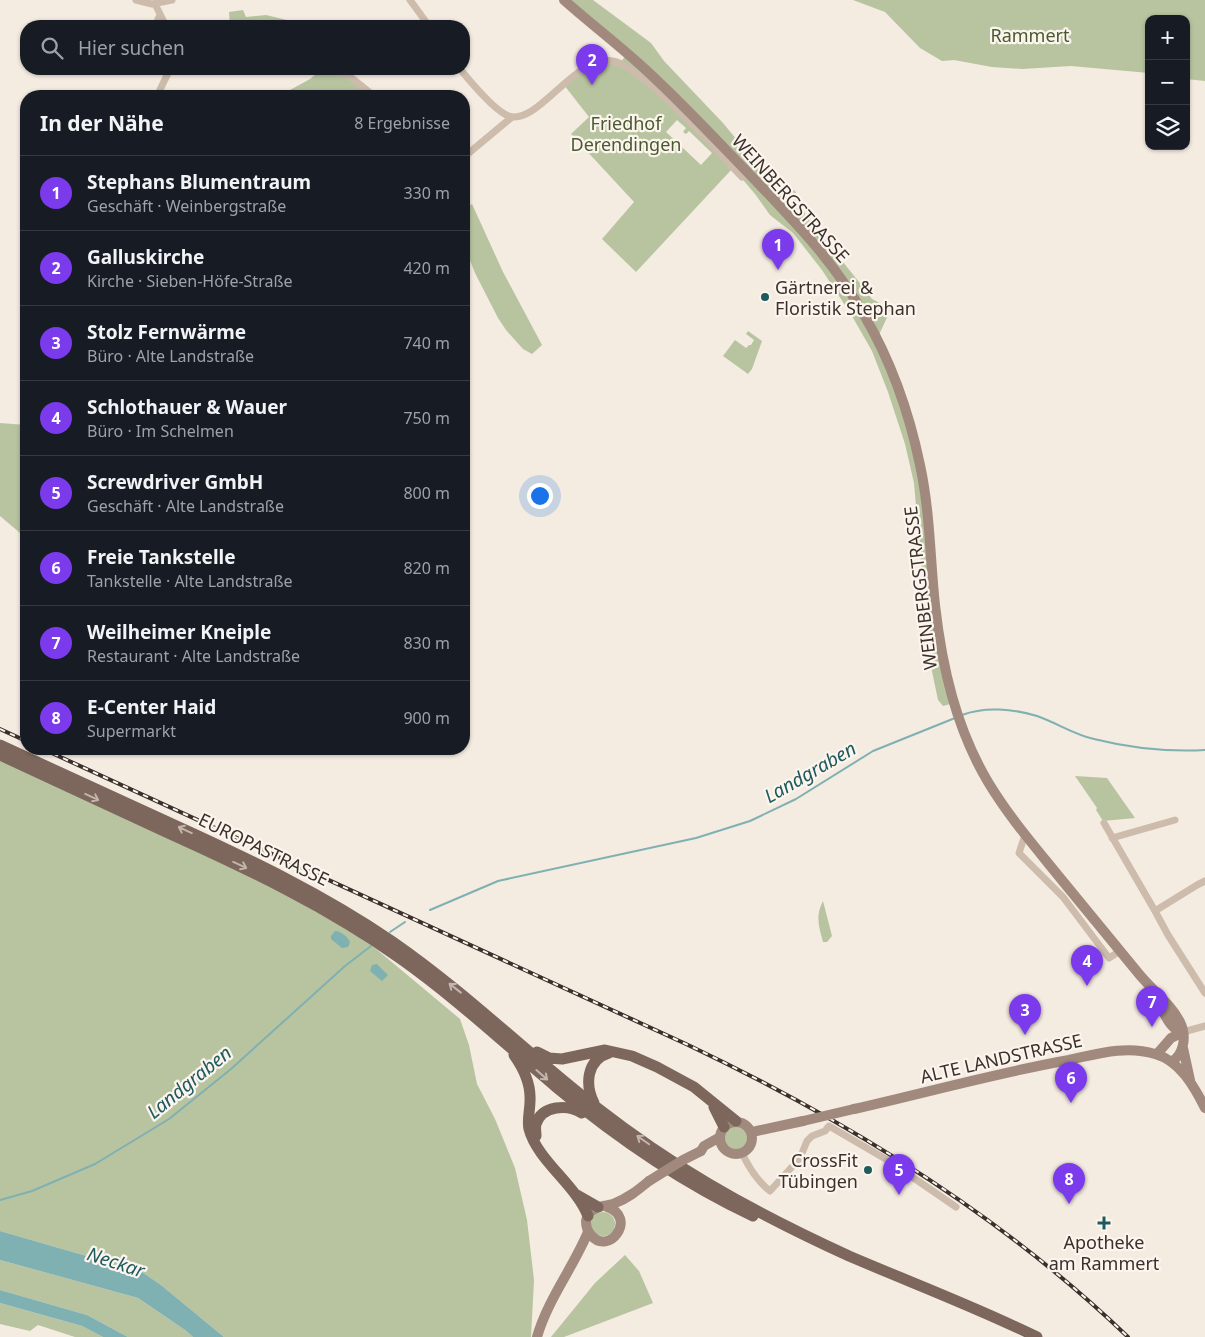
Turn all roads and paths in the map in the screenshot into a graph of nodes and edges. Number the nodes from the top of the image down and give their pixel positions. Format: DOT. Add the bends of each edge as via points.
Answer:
graph roads {
  1 [pos="136,0"];
  2 [pos="172,0"];
  3 [pos="410,0"];
  4 [pos="564,0"];
  5 [pos="155,4"];
  6 [pos="160,15"];
  7 [pos="158,20"];
  8 [pos="163,20"];
  9 [pos="425,20"];
  10 [pos="167,75"];
  11 [pos="348,75"];
  12 [pos="466,75"];
  13 [pos="160,90"];
  14 [pos="367,90"];
  15 [pos="512,117"];
  16 [pos="470,152"];
  17 [pos="742,178"];
  18 [pos="0,745"];
  19 [pos="20,754"];
  20 [pos="0,755"];
  21 [pos="22,755"];
  22 [pos="1175,820"];
  23 [pos="1104,823"];
  24 [pos="1025,835"];
  25 [pos="1112,838"];
  26 [pos="1205,881"];
  27 [pos="1156,911"];
  28 [pos="382,941"];
  29 [pos="1120,951"];
  30 [pos="1145,981"];
  31 [pos="1205,993"];
  32 [pos="1172,1026"];
  33 [pos="1205,1026"];
  34 [pos="1183,1032"];
  35 [pos="1171,1038"];
  36 [pos="506,1043"];
  37 [pos="520,1043"];
  38 [pos="1183,1046"];
  39 [pos="616,1051"];
  40 [pos="1157,1054"];
  41 [pos="1170,1062"];
  42 [pos="1190,1081"];
  43 [pos="709,1099"];
  44 [pos="596,1107"];
  45 [pos="1205,1108"];
  46 [pos="597,1120"];
  47 [pos="736,1121"];
  48 [pos="722,1132"];
  49 [pos="752,1132"];
  50 [pos="536,1143"];
  51 [pos="723,1148"];
  52 [pos="701,1151"];
  53 [pos="742,1153"];
  54 [pos="572,1191"];
  55 [pos="632,1194"];
  56 [pos="602,1207"];
  57 [pos="956,1207"];
  58 [pos="588,1216"];
  59 [pos="620,1217"];
  60 [pos="588,1232"];
  61 [pos="598,1240"];
  62 [pos="579,1254"];
  63 [pos="847,1255"];
  64 [pos="537,1337"];
  65 [pos="1038,1337"];
  1 -- 5 [label="street"];
  2 -- 5 [label="street"];
  3 -- 9 [label="street"];
  4 -- 24 [label="street, WEINBERGSTRASSE" via="647,71 780,205 827,259 864,314 900,393 921,466 935,605 954,705 989,783"];
  5 -- 6 [label="street"];
  6 -- 7 [label="street"];
  6 -- 8 [label="street"];
  10 -- 13 [label="street"];
  11 -- 14 [label="street"];
  12 -- 15 [label="street" via="494,105"];
  15 -- 16 [label="street"];
  15 -- 17 [label="street" via="532,110 590,64 611,60 630,69 655,90"];
  19 -- 18 [label="main road, EUROPASTRASSE, one-way"];
  20 -- 28 [label="main road, EUROPASTRASSE, one-way" via="266,878"];
  28 -- 21 [label="main road, EUROPASTRASSE, one-way" via="324,898 258,864"];
  22 -- 25 [label="street"];
  23 -- 25 [label="street"];
  24 -- 29 [label="street"];
  24 -- 29 [label="street" via="1019,853 1064,897 1109,958"];
  25 -- 27 [label="street"];
  26 -- 27 [label="street"];
  27 -- 31 [label="street" via="1168,936"];
  28 -- 36 [label="main road, EUROPASTRASSE"];
  37 -- 28 [label="main road, EUROPASTRASSE, one-way" via="443,979"];
  29 -- 30 [label="street"];
  30 -- 32 [label="street"];
  30 -- 34 [label="street" via="1167,1005"];
  32 -- 34 [label="street"];
  32 -- 35 [label="street"];
  33 -- 34 [label="street"];
  34 -- 35 [label="street"];
  34 -- 38 [label="street"];
  35 -- 40 [label="street"];
  36 -- 46 [label="main road, EUROPASTRASSE, one-way"];
  36 -- 50 [label="main road" via="530,1087 529,1129"];
  37 -- 39 [label="main road" via="548,1058"];
  37 -- 44 [label="main road"];
  38 -- 41 [label="street" via="1180,1054"];
  38 -- 42 [label="street"];
  39 -- 43 [label="main road" via="688,1083"];
  39 -- 44 [label="main road" via="605,1054 592,1064 587,1083"];
  40 -- 41 [label="street, ALTE LANDSTRASSE"];
  40 -- 49 [label="street, ALTE LANDSTRASSE, bridge" via="1126,1050 1093,1054"];
  41 -- 42 [label="street, ALTE LANDSTRASSE"];
  42 -- 45 [label="street"];
  43 -- 47 [label="main road"];
  43 -- 48 [label="main road" via="719,1113"];
  63 -- 44 [label="main road, one-way" via="708,1183"];
  46 -- 50 [label="main road" via="565,1106 554,1108 536,1125"];
  46 -- 63 [label="main road" via="644,1153 734,1207 816,1245"];
  47 -- 48 [label="street"];
  47 -- 49 [label="street" via="746,1124"];
  48 -- 51 [label="street"];
  48 -- 52 [label="street"];
  49 -- 53 [label="street" via="751,1144"];
  50 -- 54 [label="main road"];
  51 -- 52 [label="street"];
  51 -- 53 [label="street" via="730,1153"];
  52 -- 55 [label="street, bridge"];
  53 -- 57 [label="street" via="759,1182 770,1191 800,1158 807,1140 829,1126"];
  54 -- 56 [label="main road"];
  54 -- 58 [label="main road"];
  55 -- 56 [label="street"];
  55 -- 59 [label="street"];
  56 -- 58 [label="street"];
  56 -- 59 [label="street" via="614,1210"];
  58 -- 60 [label="street"];
  59 -- 61 [label="street" via="617,1235 608,1240"];
  60 -- 61 [label="street"];
  60 -- 62 [label="street"];
  61 -- 62 [label="street"];
  62 -- 64 [label="street" via="557,1291"];
  63 -- 65 [label="main road"];
}
